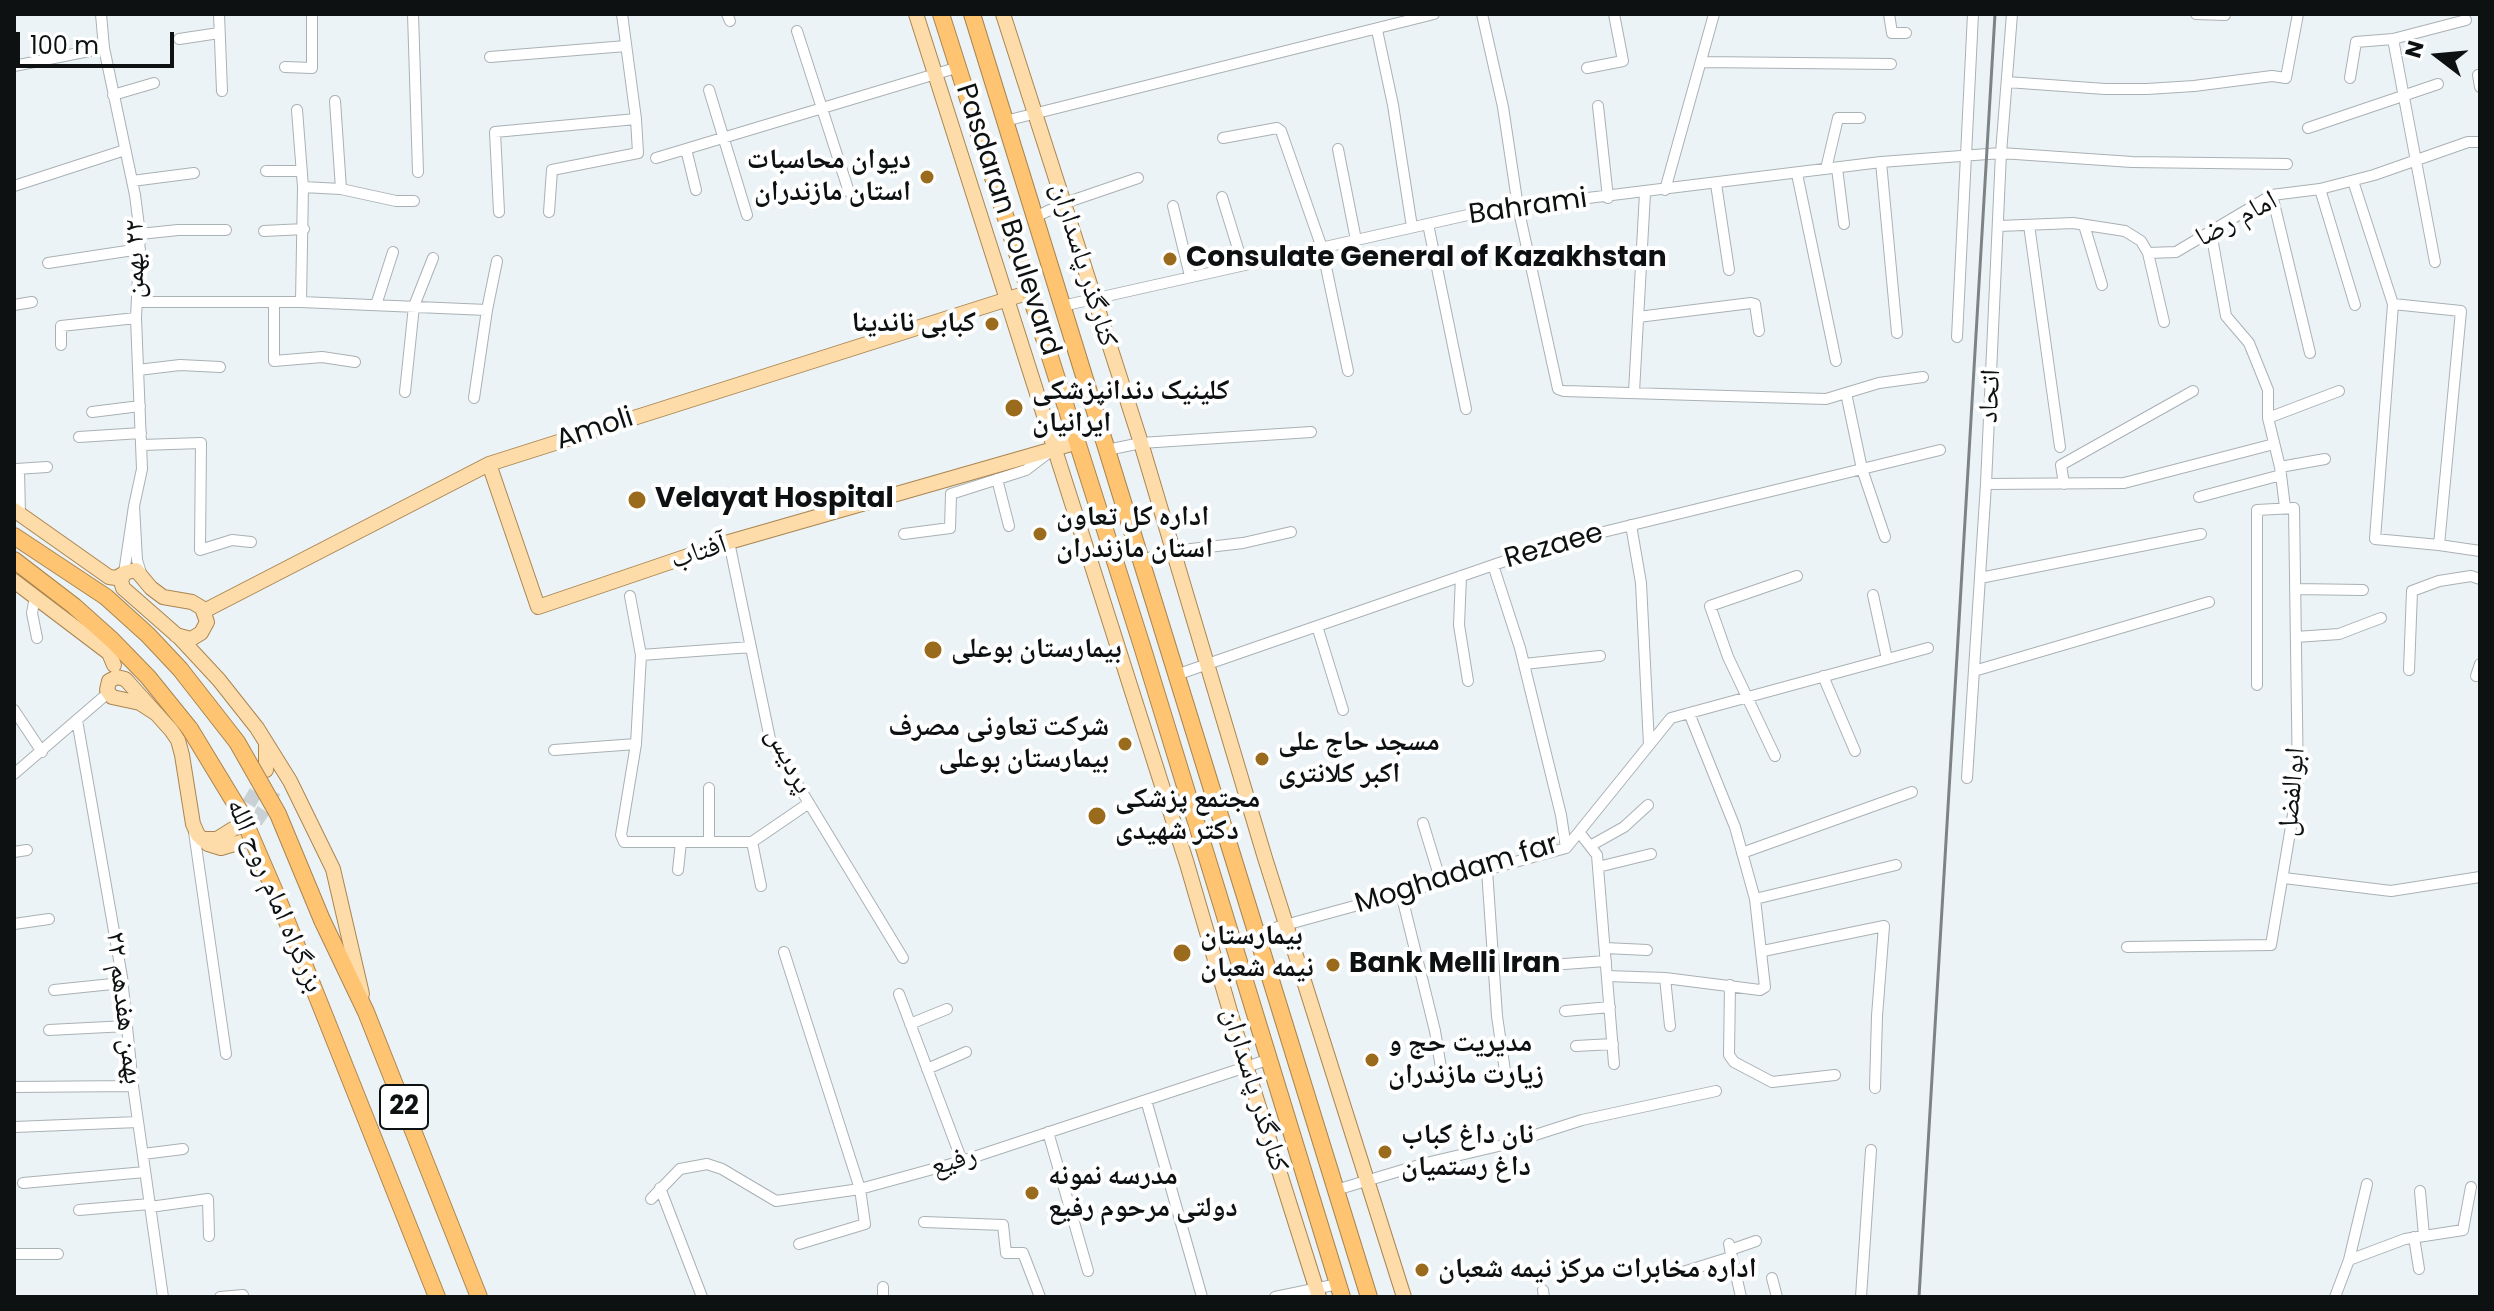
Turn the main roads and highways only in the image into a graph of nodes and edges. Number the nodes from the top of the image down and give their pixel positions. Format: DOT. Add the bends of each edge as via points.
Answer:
graph roads {
  1 [pos="916,14"];
  2 [pos="941,14"];
  3 [pos="1003,14"];
  4 [pos="973,15"];
  5 [pos="1030,292"];
  6 [pos="1006,300"];
  7 [pos="1078,442"];
  8 [pos="1053,449"];
  9 [pos="489,464"];
  10 [pos="17,512"];
  11 [pos="14,536"];
  12 [pos="14,560"];
  13 [pos="119,575"];
  14 [pos="14,581"];
  15 [pos="205,618"];
  16 [pos="102,630"];
  17 [pos="176,635"];
  18 [pos="114,665"];
  19 [pos="212,672"];
  20 [pos="109,687"];
  21 [pos="157,714"];
  22 [pos="263,737"];
  23 [pos="274,753"];
  24 [pos="266,770"];
  25 [pos="276,785"];
  26 [pos="233,829"];
  27 [pos="202,839"];
  28 [pos="241,842"];
  29 [pos="366,1012"];
  30 [pos="1340,1290"];
  31 [pos="1317,1293"];
  32 [pos="437,1297"];
  33 [pos="479,1297"];
  34 [pos="1369,1297"];
  35 [pos="1404,1297"];
  1 -- 6 [label="main road, کنارگذر پاسداران"];
  2 -- 5 [label="highway, Pasdaran Boulevard"];
  3 -- 35 [label="main road, کنارگذر پاسداران"];
  4 -- 34 [label="highway, Pasdaran Boulevard"];
  5 -- 6 [label="main road, Amoli"];
  5 -- 7 [label="highway, Pasdaran Boulevard"];
  6 -- 8 [label="main road, کنارگذر پاسداران"];
  6 -- 9 [label="main road, Amoli"];
  7 -- 8 [label="main road, آفتاب"];
  7 -- 30 [label="highway, Pasdaran Boulevard"];
  8 -- 9 [label="main road, آفتاب" via="729,542 538,607"];
  8 -- 31 [label="main road, کنارگذر پاسداران"];
  9 -- 15 [label="main road, Amoli"];
  10 -- 13 [label="main road"];
  11 -- 29 [label="highway, 22, bridge" via="117,607 197,688 263,787"];
  12 -- 16 [label="highway, بزرگراه امام روح الله"];
  13 -- 15 [label="main road" via="134,570 160,595 195,603"];
  13 -- 17 [label="main road" via="125,589"];
  14 -- 18 [label="main road" via="109,653"];
  15 -- 17 [label="main road, Amoli" via="194,638"];
  15 -- 19 [label="main road" via="203,650"];
  16 -- 18 [label="main road"];
  16 -- 32 [label="highway, بزرگراه امام روح الله, bridge" via="190,729 241,813"];
  17 -- 19 [label="main road"];
  18 -- 20 [label="main road"];
  19 -- 22 [label="main road"];
  20 -- 21 [label="main road" via="115,699 140,703"];
  20 -- 21 [label="main road" via="117,677 124,678"];
  21 -- 27 [label="main road" via="181,747 192,822"];
  22 -- 23 [label="main road"];
  22 -- 24 [label="main road"];
  23 -- 25 [label="main road"];
  23 -- 29 [label="main road" via="333,869"];
  26 -- 27 [label="main road" via="220,838"];
  27 -- 28 [label="main road" via="221,848"];
  29 -- 33 [label="highway, 22"];
}
